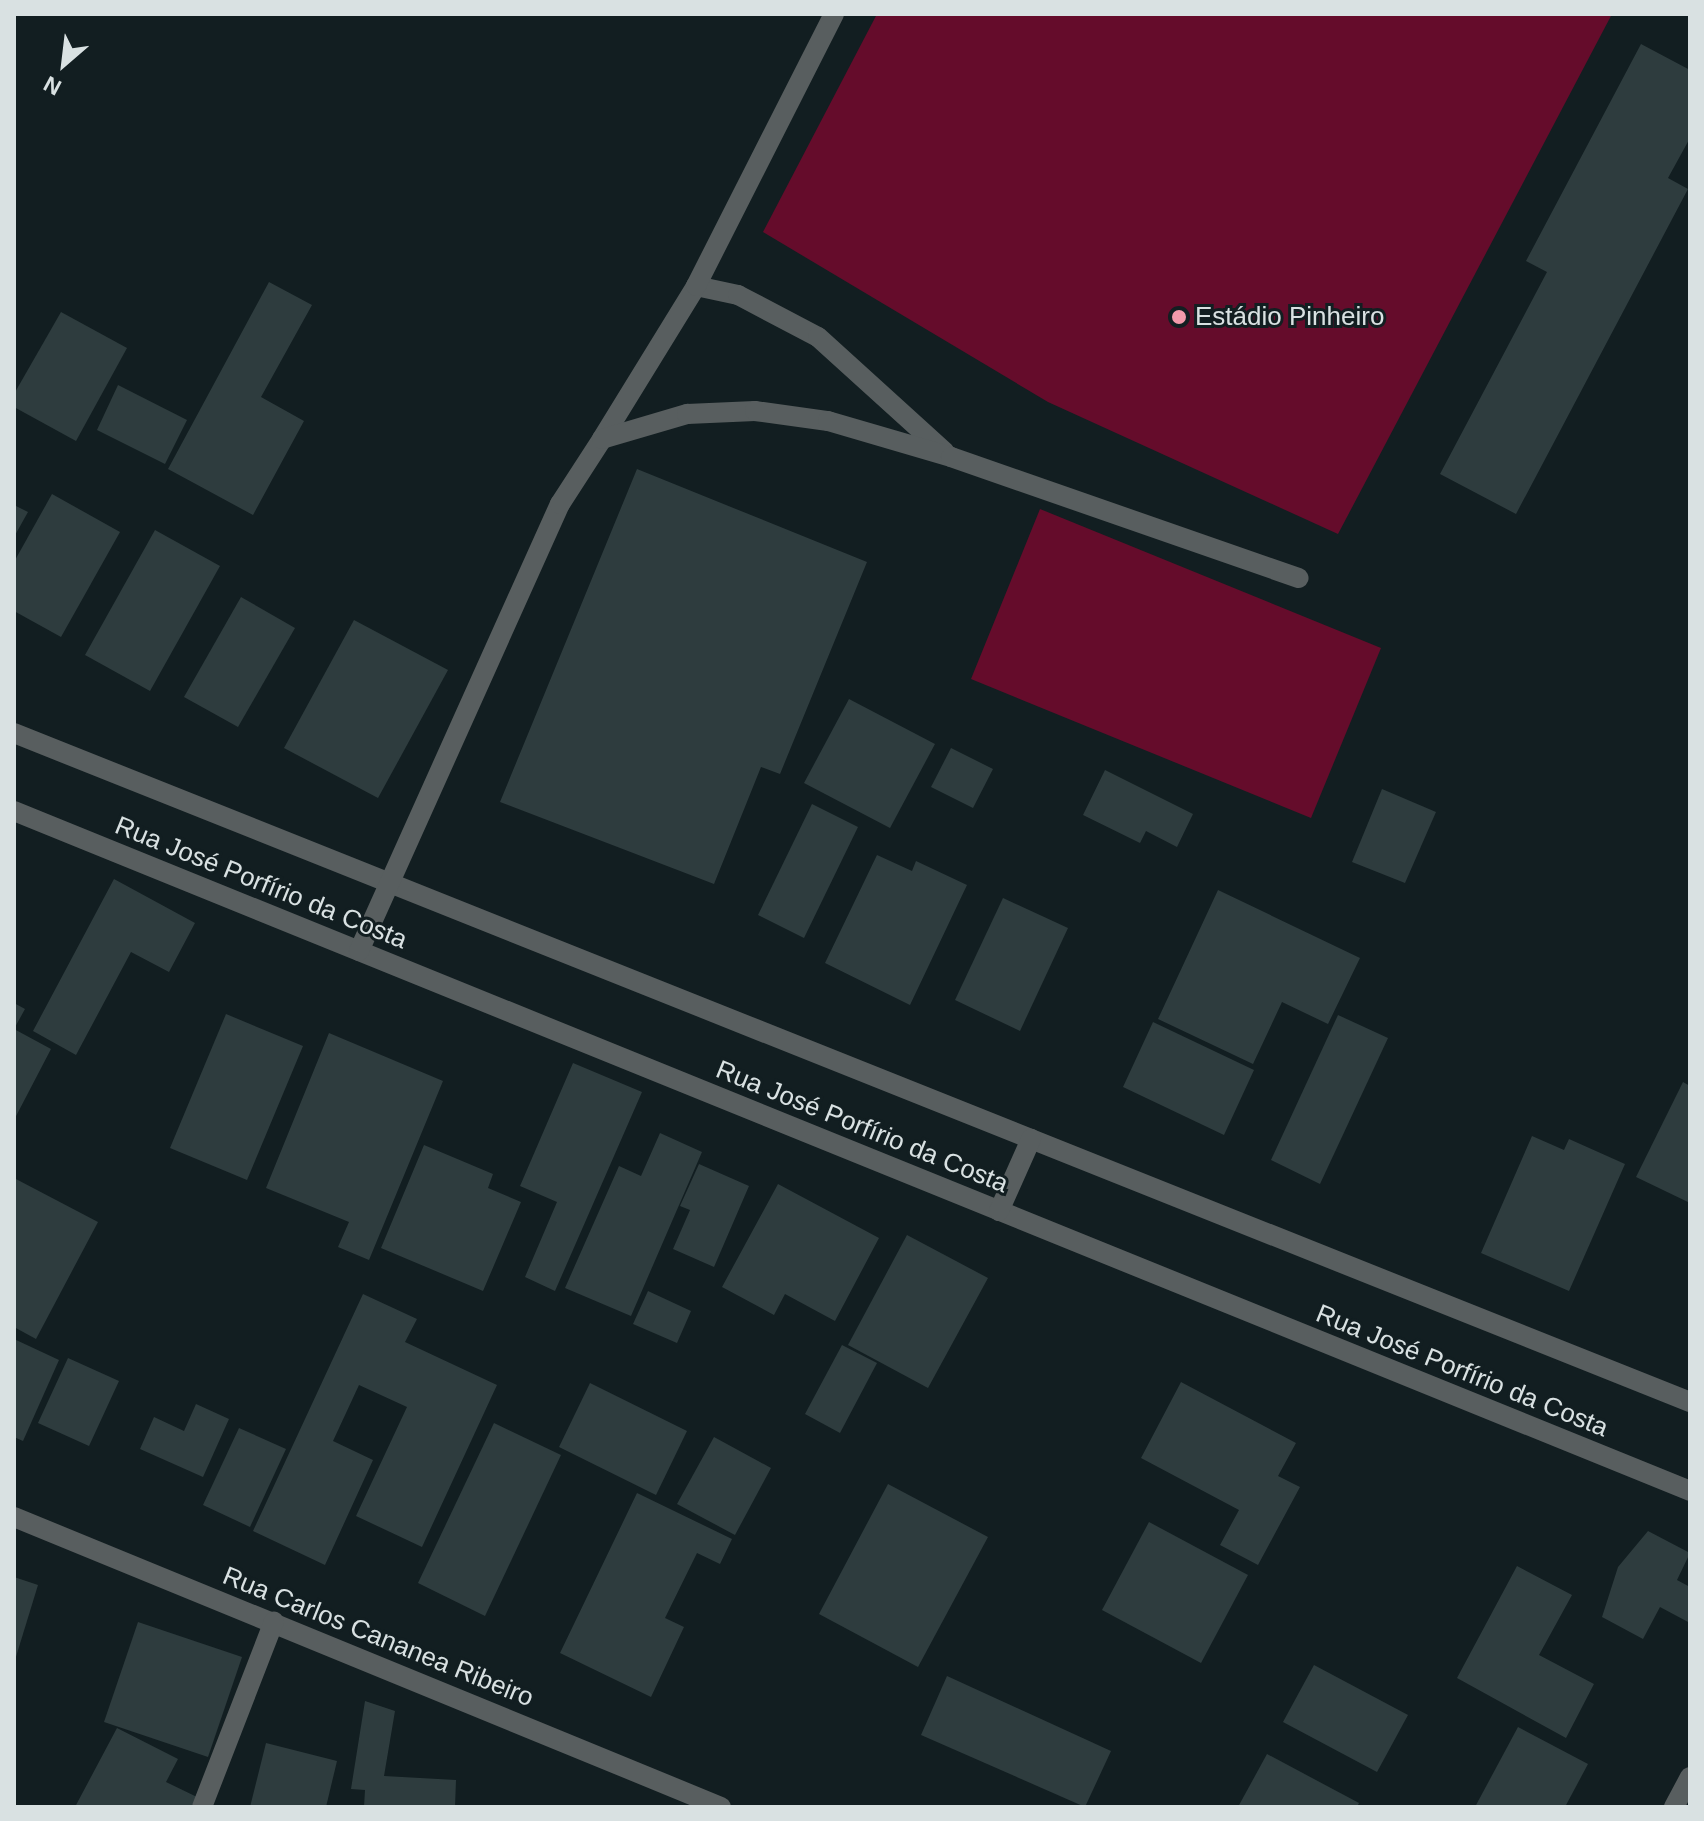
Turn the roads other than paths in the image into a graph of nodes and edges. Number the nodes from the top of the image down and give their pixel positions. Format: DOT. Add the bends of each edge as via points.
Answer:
graph roads {
  1 [pos="834,14"];
  2 [pos="696,286"];
  3 [pos="602,439"];
  4 [pos="951,457"];
  5 [pos="1299,578"];
  6 [pos="14,733"];
  7 [pos="14,811"];
  8 [pos="392,883"];
  9 [pos="359,951"];
  10 [pos="1031,1139"];
  11 [pos="999,1211"];
  12 [pos="1690,1402"];
  13 [pos="1690,1491"];
  14 [pos="14,1517"];
  15 [pos="274,1621"];
  16 [pos="1690,1777"];
  17 [pos="202,1807"];
  18 [pos="721,1807"];
  19 [pos="1674,1807"];
  1 -- 2 [label="street"];
  2 -- 3 [label="street"];
  2 -- 4 [label="street" via="738,295 818,337"];
  3 -- 4 [label="street" via="687,414 755,411 828,421"];
  3 -- 8 [label="street" via="560,504"];
  4 -- 5 [label="street"];
  6 -- 8 [label="street, Rua José Porfírio da Costa"];
  7 -- 9 [label="street, Rua José Porfírio da Costa"];
  8 -- 9 [label="street"];
  8 -- 10 [label="street, Rua José Porfírio da Costa"];
  9 -- 11 [label="street, Rua José Porfírio da Costa"];
  10 -- 11 [label="street"];
  10 -- 12 [label="street, Rua José Porfírio da Costa"];
  11 -- 13 [label="street, Rua José Porfírio da Costa"];
  14 -- 15 [label="street, Rua Carlos Cananea Ribeiro"];
  15 -- 17 [label="street"];
  15 -- 18 [label="street, Rua Carlos Cananea Ribeiro"];
  16 -- 19 [label="street"];
}
